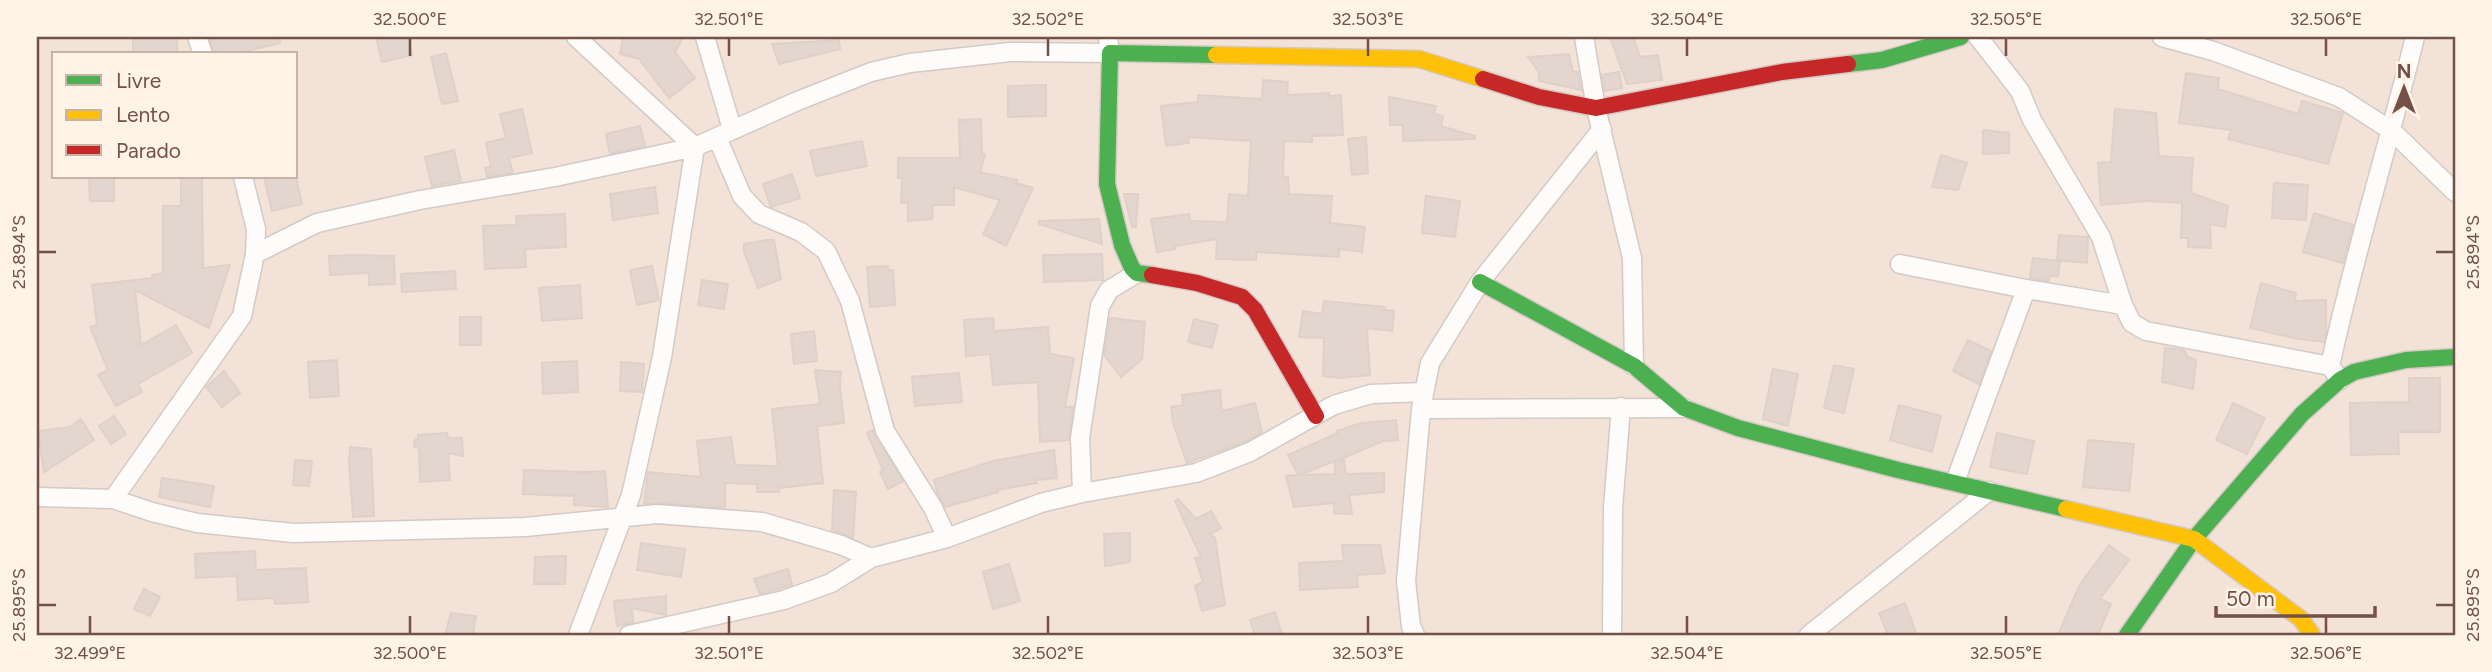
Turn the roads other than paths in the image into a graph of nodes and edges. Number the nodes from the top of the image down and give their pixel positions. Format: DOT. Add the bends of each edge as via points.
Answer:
graph roads {
  1 [pos="576,37"];
  2 [pos="705,37"];
  3 [pos="1584,37"];
  4 [pos="1961,37"];
  5 [pos="1978,37"];
  6 [pos="2162,37"];
  7 [pos="2415,37"];
  8 [pos="1009,44"];
  9 [pos="1109,45"];
  10 [pos="1596,108"];
  11 [pos="1602,129"];
  12 [pos="2392,131"];
  13 [pos="724,133"];
  14 [pos="695,147"];
  15 [pos="243,178"];
  16 [pos="2455,191"];
  17 [pos="254,254"];
  18 [pos="1900,264"];
  19 [pos="1138,273"];
  20 [pos="1480,282"];
  21 [pos="2026,289"];
  22 [pos="2123,305"];
  23 [pos="2455,357"];
  24 [pos="1634,366"];
  25 [pos="2335,373"];
  26 [pos="1422,401"];
  27 [pos="1621,407"];
  28 [pos="1684,408"];
  29 [pos="1316,415"];
  30 [pos="1955,482"];
  31 [pos="1989,491"];
  32 [pos="1082,493"];
  33 [pos="37,497"];
  34 [pos="113,499"];
  35 [pos="621,517"];
  36 [pos="947,538"];
  37 [pos="2194,539"];
  38 [pos="871,558"];
  39 [pos="578,635"];
  40 [pos="629,635"];
  41 [pos="1415,635"];
  42 [pos="1612,635"];
  43 [pos="1809,635"];
  44 [pos="2127,635"];
  45 [pos="2312,635"];
  1 -- 14 [label="street"];
  2 -- 13 [label="street"];
  3 -- 10 [label="street"];
  4 -- 10 [label="street" via="1882,60 1782,72"];
  5 -- 22 [label="street" via="2020,91 2032,120 2101,237"];
  6 -- 12 [label="street" via="2339,97"];
  7 -- 12 [label="street"];
  8 -- 9 [label="street" via="1080,54"];
  8 -- 13 [label="street" via="871,72"];
  9 -- 10 [label="street" via="1419,59 1539,97"];
  9 -- 19 [label="street" via="1107,184 1122,245"];
  10 -- 11 [label="street"];
  11 -- 20 [label="street"];
  11 -- 24 [label="street" via="1632,258"];
  12 -- 16 [label="street"];
  12 -- 25 [label="street" via="2349,281"];
  13 -- 14 [label="street"];
  13 -- 36 [label="street" via="742,196 759,214 801,232 826,251 850,301 885,431"];
  14 -- 17 [label="street" via="317,223"];
  14 -- 35 [label="street" via="662,357 631,495"];
  15 -- 17 [label="street" via="256,229"];
  17 -- 34 [label="street" via="242,316"];
  18 -- 21 [label="street"];
  19 -- 29 [label="street" via="1242,296 1255,310"];
  19 -- 32 [label="street" via="1109,290 1100,306 1080,438"];
  20 -- 24 [label="street"];
  20 -- 26 [label="street" via="1430,363"];
  21 -- 22 [label="street"];
  21 -- 30 [label="street"];
  22 -- 25 [label="street" via="2132,323 2146,331"];
  23 -- 25 [label="street" via="2406,360"];
  24 -- 28 [label="street"];
  25 -- 37 [label="street"];
  26 -- 27 [label="street"];
  26 -- 29 [label="street" via="1371,394"];
  26 -- 41 [label="street" via="1406,581"];
  27 -- 28 [label="street"];
  27 -- 42 [label="street" via="1613,508"];
  28 -- 30 [label="street" via="1738,428"];
  29 -- 32 [label="street" via="1250,452 1196,473"];
  30 -- 31 [label="street"];
  31 -- 37 [label="street"];
  31 -- 43 [label="street"];
  32 -- 36 [label="street"];
  33 -- 34 [label="street"];
  34 -- 35 [label="street" via="197,523 293,533 525,527"];
  35 -- 38 [label="street" via="657,514 762,523"];
  35 -- 39 [label="street"];
  36 -- 38 [label="street"];
  37 -- 44 [label="street"];
  37 -- 45 [label="street" via="2301,618"];
  38 -- 40 [label="street" via="831,583 784,600"];
}
